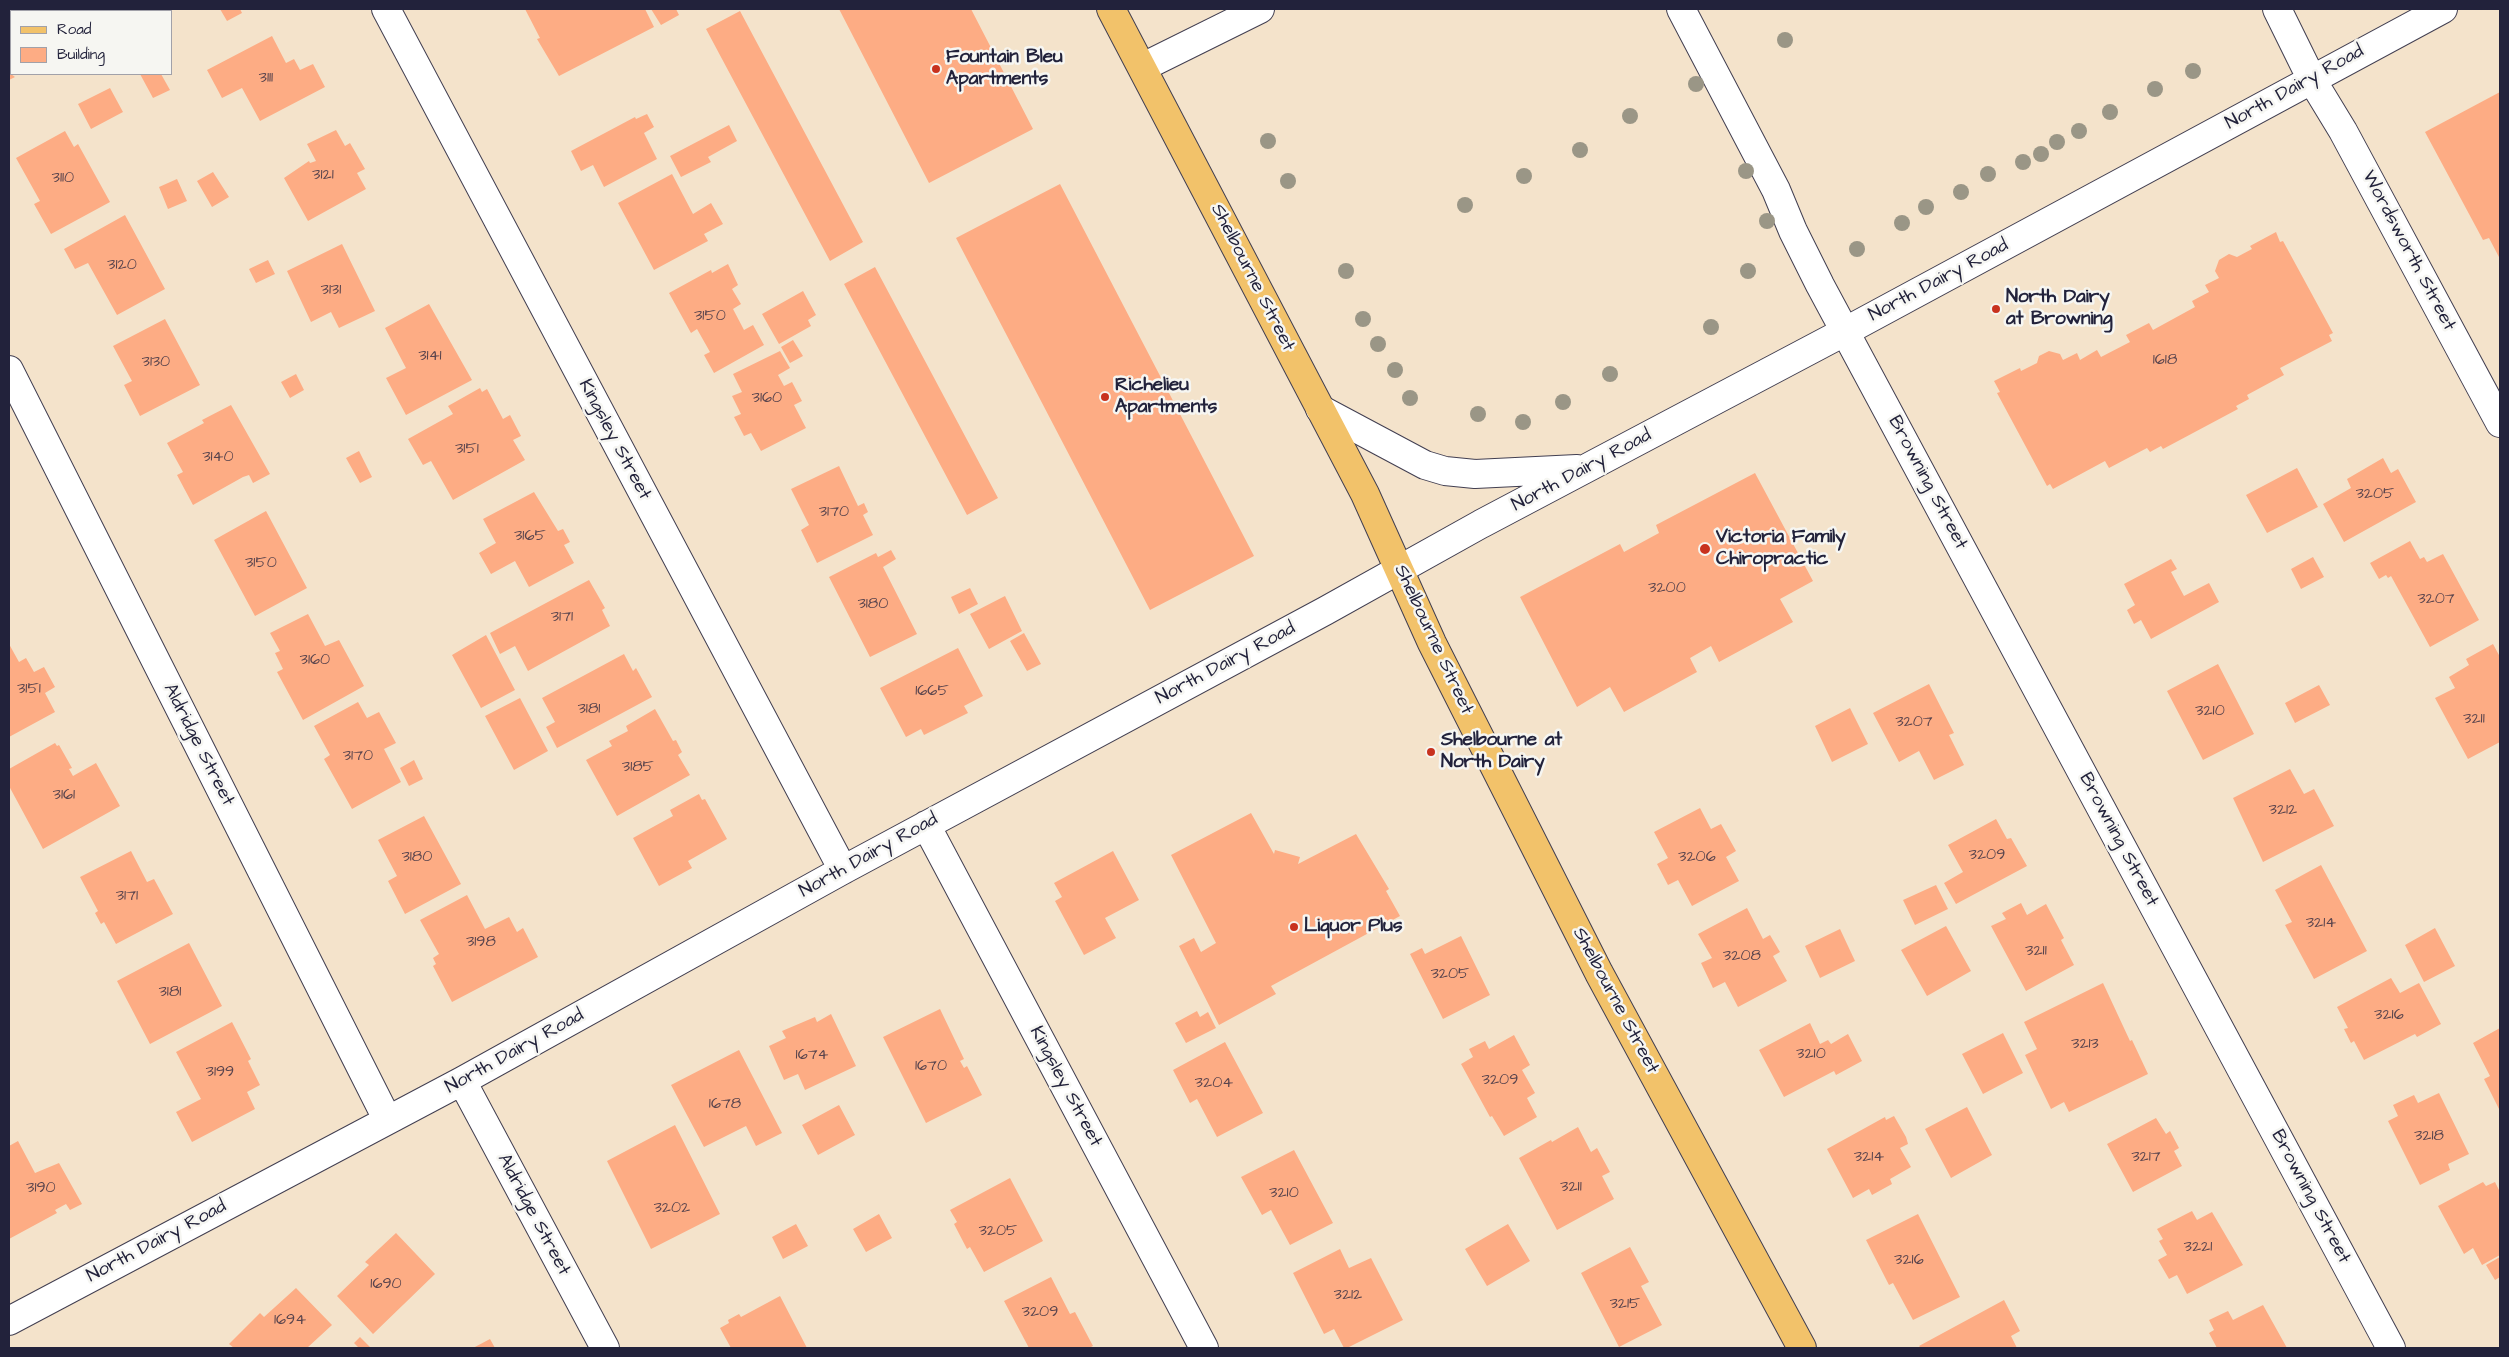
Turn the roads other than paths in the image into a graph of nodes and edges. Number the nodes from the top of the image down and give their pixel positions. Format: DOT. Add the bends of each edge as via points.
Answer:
graph roads {
  1 [pos="386,9"];
  2 [pos="1111,9"];
  3 [pos="1260,9"];
  4 [pos="1681,9"];
  5 [pos="2277,9"];
  6 [pos="2443,9"];
  7 [pos="1143,67"];
  8 [pos="2312,80"];
  9 [pos="1846,331"];
  10 [pos="9,370"];
  11 [pos="1320,409"];
  12 [pos="2500,423"];
  13 [pos="1586,468"];
  14 [pos="1399,569"];
  15 [pos="926,825"];
  16 [pos="843,870"];
  17 [pos="462,1081"];
  18 [pos="387,1119"];
  19 [pos="9,1321"];
  20 [pos="604,1348"];
  21 [pos="1204,1348"];
  22 [pos="1802,1348"];
  23 [pos="2391,1348"];
  1 -- 16 [label="street, Kingsley Street"];
  2 -- 7 [label="main road, Shelbourne Street"];
  3 -- 7 [label="street"];
  4 -- 9 [label="street, Browning Street"];
  5 -- 8 [label="street, Wordsworth Street"];
  6 -- 8 [label="street, North Dairy Road"];
  7 -- 11 [label="main road, Shelbourne Street"];
  8 -- 9 [label="street, North Dairy Road"];
  8 -- 12 [label="street, Wordsworth Street" via="2343,131"];
  9 -- 13 [label="street, North Dairy Road"];
  9 -- 23 [label="street, Browning Street"];
  10 -- 18 [label="street, Aldridge Street"];
  11 -- 13 [label="street" via="1425,465 1445,470 1476,474"];
  11 -- 14 [label="main road, Shelbourne Street" via="1365,494"];
  13 -- 14 [label="street, North Dairy Road"];
  14 -- 15 [label="street, North Dairy Road"];
  14 -- 22 [label="main road, Shelbourne Street" via="1450,678 1600,973"];
  15 -- 16 [label="street, North Dairy Road"];
  15 -- 21 [label="street, Kingsley Street"];
  16 -- 17 [label="street, North Dairy Road"];
  17 -- 18 [label="street, North Dairy Road"];
  17 -- 20 [label="street, Aldridge Street"];
  18 -- 19 [label="street, North Dairy Road"];
}
